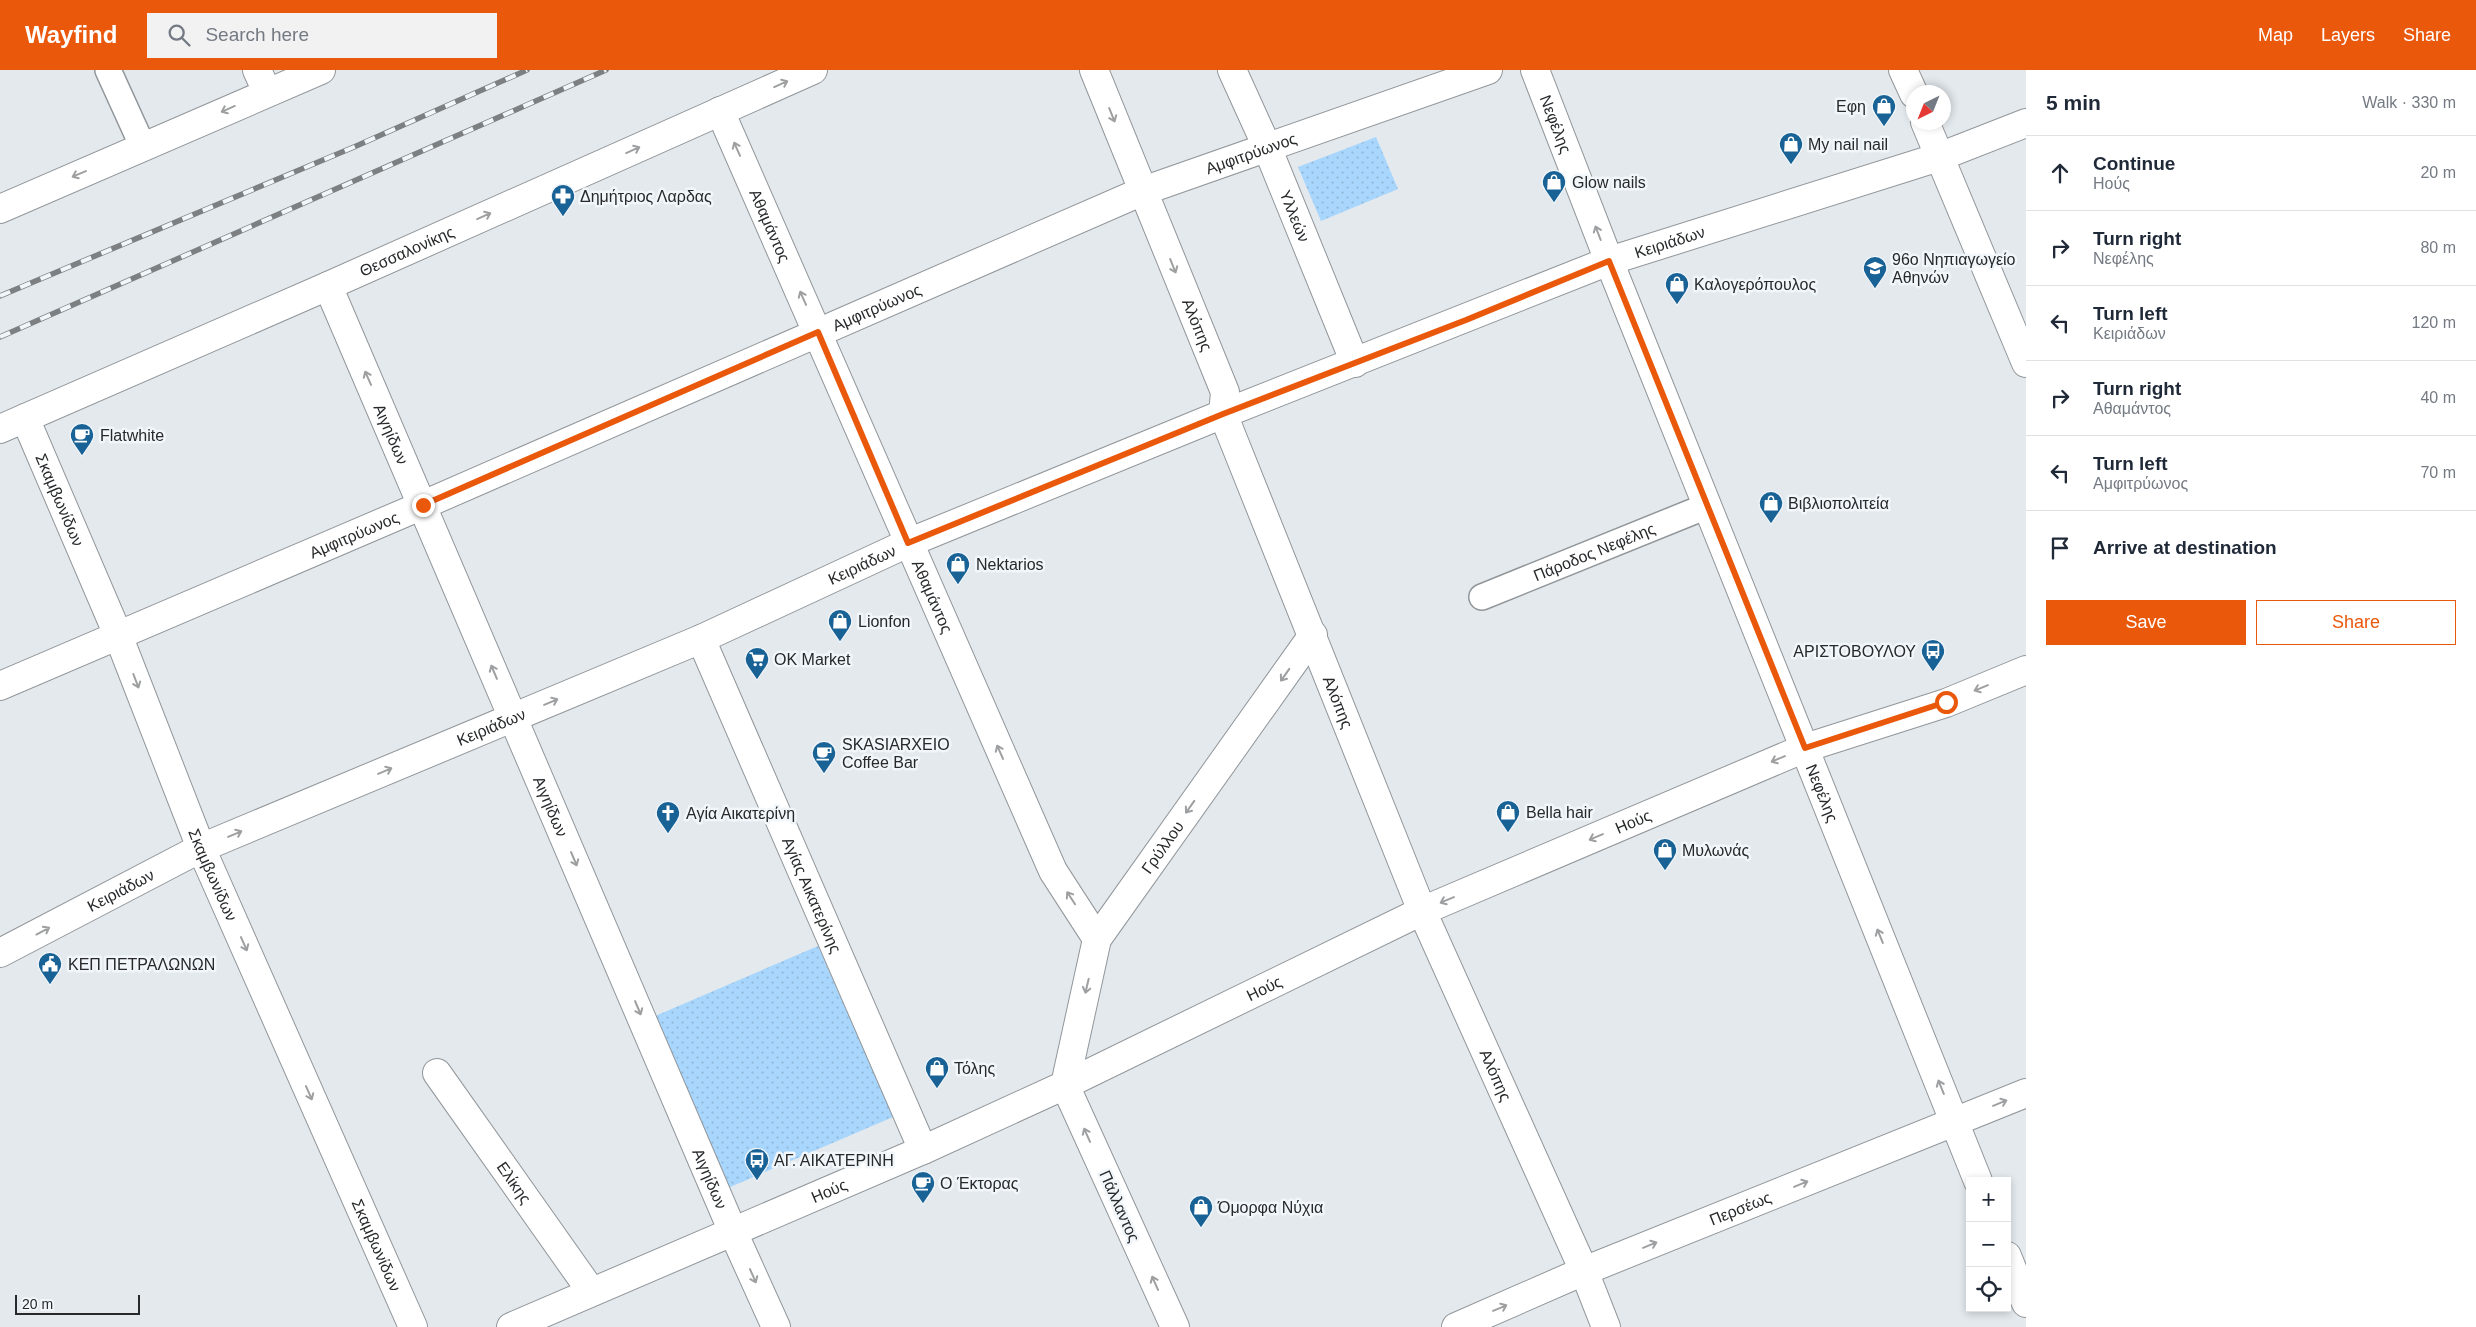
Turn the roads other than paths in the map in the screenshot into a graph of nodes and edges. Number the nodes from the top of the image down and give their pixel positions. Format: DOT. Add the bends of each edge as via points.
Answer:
graph roads {
  1 [pos="108,70"];
  2 [pos="321,70"];
  3 [pos="813,70"];
  4 [pos="1094,70"];
  5 [pos="1232,70"];
  6 [pos="1488,70"];
  7 [pos="1535,70"];
  8 [pos="1904,70"];
  9 [pos="262,81"];
  10 [pos="1910,85"];
  11 [pos="720,111"];
  12 [pos="2026,123"];
  13 [pos="1928,130"];
  14 [pos="1267,146"];
  15 [pos="143,147"];
  16 [pos="1939,157"];
  17 [pos="1143,190"];
  18 [pos="0,209"];
  19 [pos="1609,261"];
  20 [pos="328,286"];
  21 [pos="818,332"];
  22 [pos="2026,362"];
  23 [pos="1355,363"];
  24 [pos="1223,414"];
  25 [pos="24,418"];
  26 [pos="0,429"];
  27 [pos="423,505"];
  28 [pos="1707,506"];
  29 [pos="908,543"];
  30 [pos="1482,597"];
  31 [pos="118,635"];
  32 [pos="1313,635"];
  33 [pos="701,639"];
  34 [pos="2026,670"];
  35 [pos="0,686"];
  36 [pos="513,717"];
  37 [pos="1805,748"];
  38 [pos="201,848"];
  39 [pos="1422,910"];
  40 [pos="1097,938"];
  41 [pos="0,953"];
  42 [pos="437,1074"];
  43 [pos="1065,1085"];
  44 [pos="2026,1093"];
  45 [pos="1955,1121"];
  46 [pos="923,1150"];
  47 [pos="1976,1177"];
  48 [pos="733,1232"];
  49 [pos="2011,1266"];
  50 [pos="1584,1271"];
  51 [pos="591,1291"];
  52 [pos="2026,1303"];
  53 [pos="413,1327"];
  54 [pos="511,1327"];
  55 [pos="776,1327"];
  56 [pos="1175,1327"];
  57 [pos="1456,1327"];
  58 [pos="1606,1327"];
  1 -- 15 [label="lane"];
  2 -- 9 [label="street"];
  11 -- 3 [label="street, Θεσσαλονίκης, one-way"];
  4 -- 17 [label="street, Αλόπης, one-way"];
  5 -- 14 [label="street, Υλλεών"];
  6 -- 14 [label="street, Αμφιτρύωνος"];
  19 -- 7 [label="street, Νεφέλης, one-way"];
  8 -- 10 [label="street"];
  9 -- 15 [label="street, one-way"];
  20 -- 11 [label="street, Θεσσαλονίκης, one-way"];
  21 -- 11 [label="street, Αθαμάντος, one-way"];
  12 -- 16 [label="street, Κειριάδων"];
  13 -- 16 [label="street"];
  14 -- 17 [label="street, Αμφιτρύωνος"];
  14 -- 23 [label="street, Υλλεών"];
  15 -- 18 [label="street, one-way"];
  16 -- 19 [label="street, Κειριάδων"];
  16 -- 22 [label="street"];
  17 -- 21 [label="street, Αμφιτρύωνος"];
  17 -- 24 [label="street, Αλόπης, one-way" via="1225,392"];
  19 -- 23 [label="street, Κειριάδων"];
  19 -- 28 [label="street, Νεφέλης"];
  20 -- 25 [label="street, Θεσσαλονίκης"];
  27 -- 20 [label="street, Αιγηίδων, one-way"];
  21 -- 27 [label="street, Αμφιτρύωνος"];
  21 -- 29 [label="street, Αθαμάντος"];
  23 -- 24 [label="street, Κειριάδων"];
  24 -- 29 [label="street, Κειριάδων"];
  24 -- 32 [label="street, Αλόπης"];
  25 -- 26 [label="street, Θεσσαλονίκης"];
  25 -- 31 [label="street, Σκαμβωνίδων"];
  27 -- 31 [label="street, Αμφιτρύωνος"];
  36 -- 27 [label="street, Αιγηίδων, one-way"];
  28 -- 30 [label="lane, Πάροδος Νεφέλης"];
  28 -- 37 [label="street, Νεφέλης"];
  29 -- 33 [label="street, Κειριάδων"];
  40 -- 29 [label="street, Αθαμάντος, one-way" via="1053,871"];
  31 -- 35 [label="street, Αμφιτρύωνος"];
  31 -- 38 [label="street, Σκαμβωνίδων, one-way"];
  32 -- 39 [label="street, Αλόπης"];
  32 -- 40 [label="street, Γρύλλου, one-way"];
  36 -- 33 [label="street, Κειριάδων, one-way"];
  33 -- 46 [label="street, Αγίας Αικατερίνης"];
  34 -- 37 [label="street, Ηούς, one-way" via="1946,702"];
  38 -- 36 [label="street, Κειριάδων, one-way"];
  36 -- 48 [label="street, Αιγηίδων, one-way"];
  37 -- 39 [label="street, Ηούς, one-way"];
  45 -- 37 [label="street, Νεφέλης, one-way"];
  41 -- 38 [label="street, Κειριάδων, one-way"];
  38 -- 53 [label="street, Σκαμβωνίδων, one-way"];
  39 -- 43 [label="street, Ηούς"];
  39 -- 50 [label="street, Αλόπης"];
  40 -- 43 [label="street, Γρύλλου, one-way"];
  42 -- 51 [label="street, Ελίκης"];
  43 -- 46 [label="street, Ηούς"];
  56 -- 43 [label="street, Πάλλαντος, one-way"];
  45 -- 44 [label="street, Περσέως, one-way"];
  45 -- 47 [label="street, Νεφέλης"];
  50 -- 45 [label="street, Περσέως, one-way"];
  46 -- 48 [label="street, Ηούς"];
  48 -- 51 [label="street, Ηούς"];
  48 -- 55 [label="street, Αιγηίδων, one-way"];
  49 -- 52 [label="street"];
  57 -- 50 [label="street, Περσέως, one-way"];
  50 -- 58 [label="street, Αλόπης"];
  51 -- 54 [label="street, Ηούς"];
}
